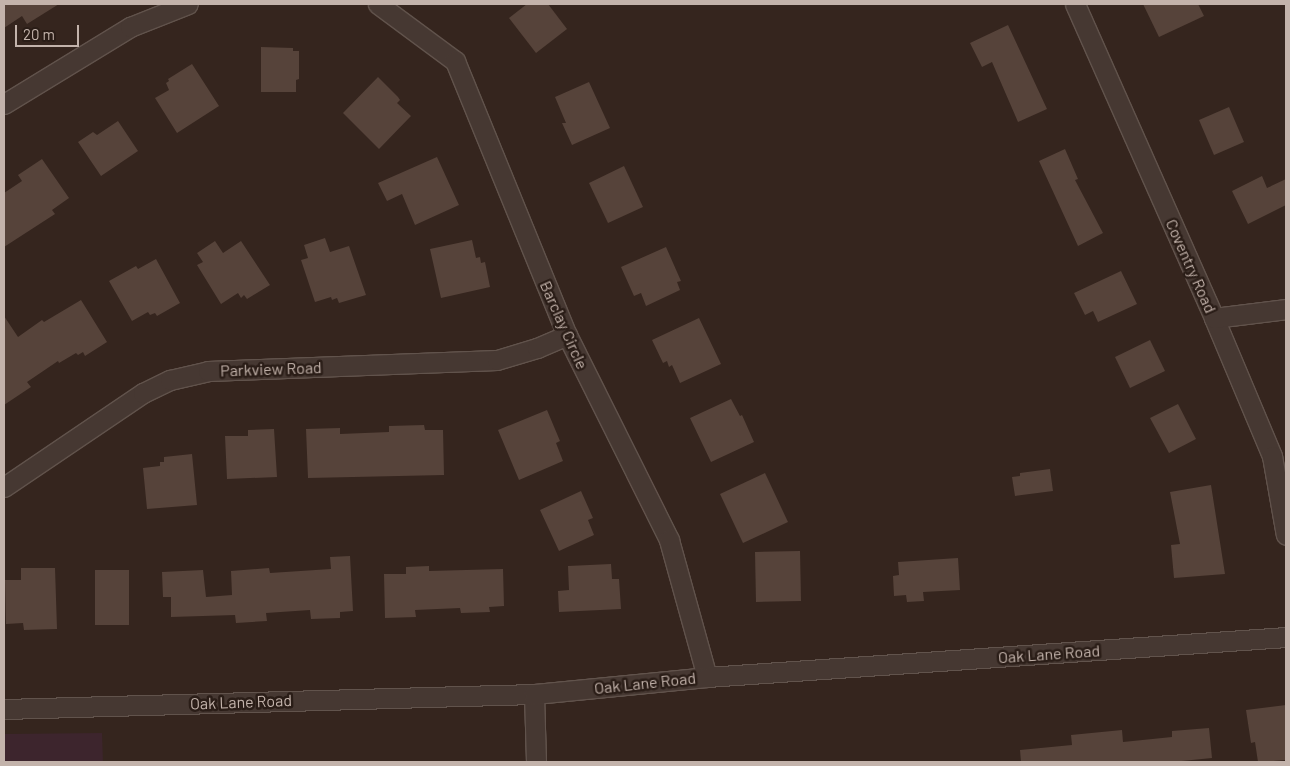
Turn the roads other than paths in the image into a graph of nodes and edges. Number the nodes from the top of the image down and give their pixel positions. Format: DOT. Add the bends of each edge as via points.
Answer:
graph roads {
  1 [pos="188,4"];
  2 [pos="378,4"];
  3 [pos="1075,4"];
  4 [pos="4,104"];
  5 [pos="1286,309"];
  6 [pos="1214,318"];
  7 [pos="566,335"];
  8 [pos="4,487"];
  9 [pos="1286,535"];
  10 [pos="1286,637"];
  11 [pos="707,677"];
  12 [pos="534,694"];
  13 [pos="4,709"];
  14 [pos="536,762"];
  1 -- 4 [label="street" via="130,27"];
  2 -- 7 [label="street, Barclay Circle" via="455,60"];
  3 -- 6 [label="street, Coventry Road"];
  5 -- 6 [label="street"];
  6 -- 9 [label="street, Coventry Road" via="1272,456"];
  7 -- 8 [label="street, Parkview Road" via="496,360 208,372 170,380 142,393"];
  7 -- 11 [label="street, Barclay Circle" via="669,540"];
  10 -- 11 [label="street, Oak Lane Road"];
  11 -- 12 [label="street, Oak Lane Road"];
  12 -- 13 [label="street, Oak Lane Road"];
  12 -- 14 [label="street"];
}
